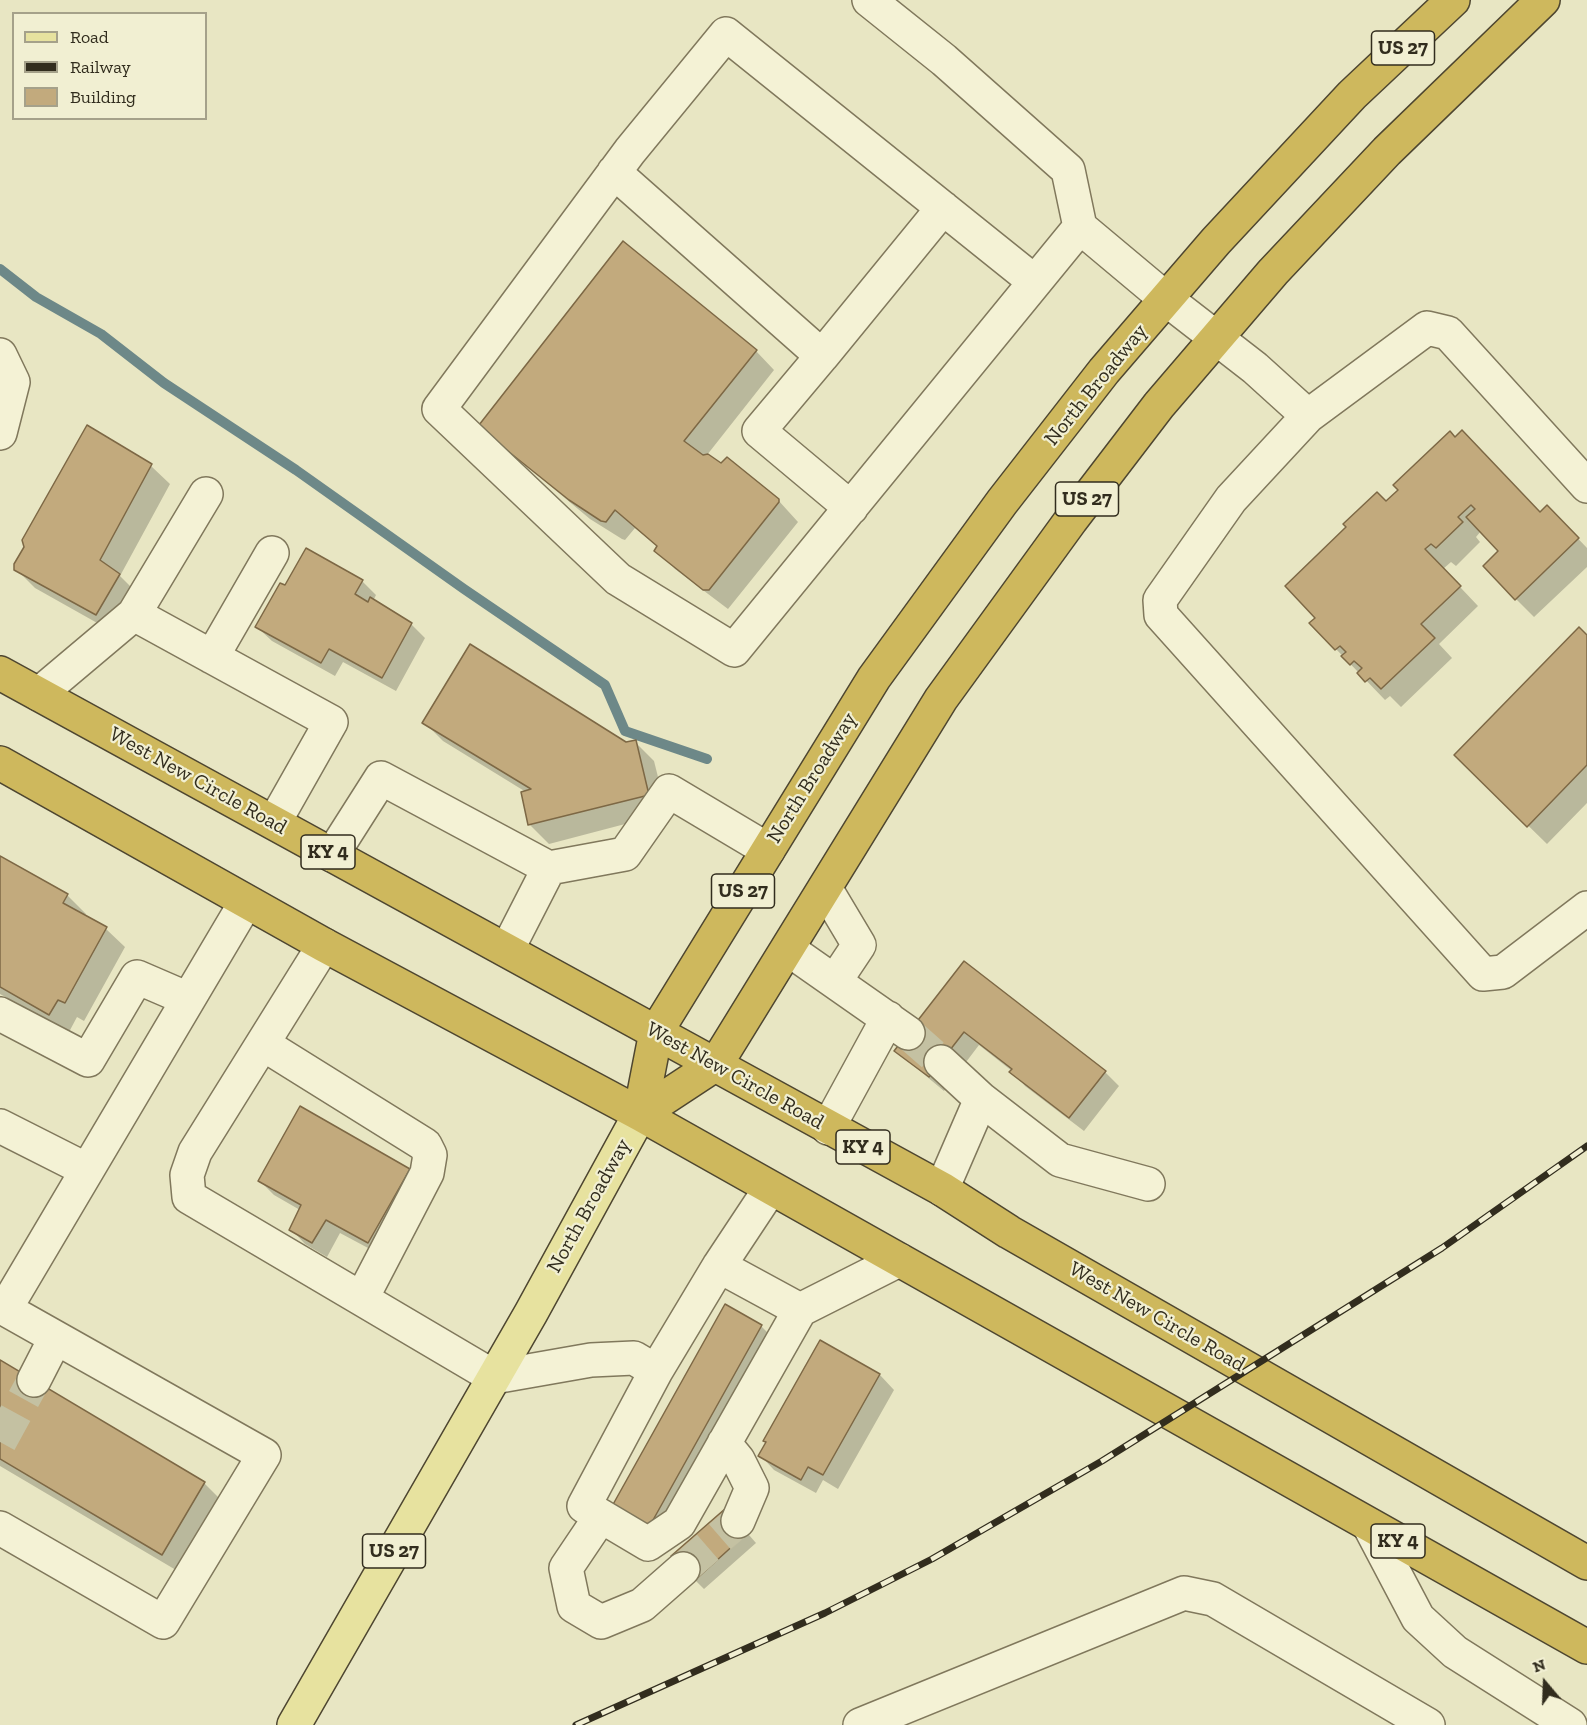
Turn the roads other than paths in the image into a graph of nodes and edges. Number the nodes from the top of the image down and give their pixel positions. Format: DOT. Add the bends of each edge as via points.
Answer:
graph roads {
  1 [pos="869,0"];
  2 [pos="1453,0"];
  3 [pos="1543,0"];
  4 [pos="614,172"];
  5 [pos="943,208"];
  6 [pos="1080,227"];
  7 [pos="1035,282"];
  8 [pos="1166,299"];
  9 [pos="1217,338"];
  10 [pos="0,355"];
  11 [pos="822,356"];
  12 [pos="1308,416"];
  13 [pos="0,433"];
  14 [pos="1587,486"];
  15 [pos="206,494"];
  16 [pos="851,508"];
  17 [pos="272,552"];
  18 [pos="134,614"];
  19 [pos="212,657"];
  20 [pos="0,673"];
  21 [pos="39,694"];
  22 [pos="0,763"];
  23 [pos="274,821"];
  24 [pos="768,850"];
  25 [pos="332,855"];
  26 [pos="549,868"];
  27 [pos="825,888"];
  28 [pos="246,902"];
  29 [pos="1587,908"];
  30 [pos="324,945"];
  31 [pos="788,949"];
  32 [pos="507,950"];
  33 [pos="835,981"];
  34 [pos="188,999"];
  35 [pos="0,1014"];
  36 [pos="656,1032"];
  37 [pos="263,1044"];
  38 [pos="941,1062"];
  39 [pos="716,1064"];
  40 [pos="981,1099"];
  41 [pos="639,1114"];
  42 [pos="0,1126"];
  43 [pos="828,1128"];
  44 [pos="87,1170"];
  45 [pos="1148,1184"];
  46 [pos="770,1189"];
  47 [pos="942,1189"];
  48 [pos="899,1260"];
  49 [pos="718,1266"];
  50 [pos="362,1298"];
  51 [pos="801,1310"];
  52 [pos="55,1339"];
  53 [pos="656,1371"];
  54 [pos="494,1377"];
  55 [pos="34,1380"];
  56 [pos="724,1443"];
  57 [pos="601,1516"];
  58 [pos="738,1521"];
  59 [pos="1369,1525"];
  60 [pos="0,1528"];
  61 [pos="1587,1563"];
  62 [pos="683,1569"];
  63 [pos="1587,1647"];
  64 [pos="294,1725"];
  65 [pos="860,1725"];
  66 [pos="1428,1725"];
  67 [pos="1570,1725"];
  1 -- 6 [label="lane" via="944,60 1068,170"];
  2 -- 8 [label="highway, North Broadway / US 27" via="1352,95"];
  3 -- 9 [label="highway, US 27" via="1387,151"];
  4 -- 5 [label="lane" via="726,34"];
  4 -- 11 [label="lane"];
  4 -- 16 [label="lane" via="439,409 618,579 734,650"];
  5 -- 7 [label="lane"];
  5 -- 11 [label="lane"];
  6 -- 7 [label="lane"];
  6 -- 8 [label="lane"];
  7 -- 16 [label="lane"];
  8 -- 9 [label="lane"];
  8 -- 24 [label="highway, North Broadway / US 27" via="1002,502 874,678"];
  9 -- 12 [label="lane"];
  9 -- 27 [label="highway, US 27" via="1159,405 1071,520 941,699"];
  10 -- 13 [label="lane" via="13,382"];
  11 -- 16 [label="lane" via="759,431"];
  12 -- 14 [label="lane" via="1427,328 1448,333"];
  12 -- 29 [label="lane" via="1231,499 1160,600 1161,615 1483,974 1503,972"];
  15 -- 18 [label="lane"];
  17 -- 19 [label="lane"];
  18 -- 19 [label="lane"];
  18 -- 21 [label="lane"];
  19 -- 23 [label="lane" via="332,722"];
  20 -- 21 [label="highway, West New Circle Road / KY 4"];
  21 -- 23 [label="highway, West New Circle Road / KY 4"];
  22 -- 28 [label="highway, KY 4"];
  23 -- 25 [label="highway, West New Circle Road / KY 4"];
  24 -- 26 [label="lane" via="669,791 626,854"];
  24 -- 36 [label="highway, North Broadway / US 27"];
  25 -- 26 [label="lane" via="381,778"];
  25 -- 32 [label="highway, West New Circle Road / KY 4"];
  26 -- 32 [label="lane"];
  27 -- 31 [label="highway, US 27"];
  27 -- 33 [label="lane" via="859,945"];
  28 -- 30 [label="highway, KY 4"];
  28 -- 34 [label="lane"];
  30 -- 37 [label="lane"];
  30 -- 41 [label="highway, KY 4"];
  31 -- 33 [label="lane"];
  31 -- 39 [label="highway, US 27"];
  32 -- 36 [label="highway, West New Circle Road / KY 4"];
  33 -- 43 [label="lane" via="898,1026"];
  34 -- 35 [label="lane" via="137,977 88,1060"];
  34 -- 44 [label="lane"];
  36 -- 39 [label="highway, West New Circle Road / KY 4"];
  36 -- 41 [label="highway, North Broadway / US 27"];
  37 -- 50 [label="lane" via="425,1145 430,1155 427,1173"];
  37 -- 50 [label="lane" via="195,1152 187,1175 189,1197"];
  38 -- 40 [label="lane"];
  39 -- 41 [label="highway, US 27"];
  39 -- 43 [label="highway, West New Circle Road / KY 4"];
  40 -- 45 [label="lane" via="1060,1160"];
  40 -- 47 [label="lane"];
  41 -- 46 [label="highway, KY 4"];
  41 -- 54 [label="main road, North Broadway / US 27"];
  42 -- 44 [label="lane"];
  43 -- 47 [label="highway, West New Circle Road / KY 4"];
  44 -- 52 [label="lane" via="4,1309"];
  46 -- 48 [label="highway, KY 4"];
  46 -- 49 [label="lane"];
  47 -- 61 [label="highway, West New Circle Road / KY 4" via="1009,1232"];
  48 -- 51 [label="lane"];
  48 -- 59 [label="highway, KY 4"];
  49 -- 51 [label="lane"];
  49 -- 53 [label="lane"];
  50 -- 54 [label="lane"];
  51 -- 56 [label="lane"];
  52 -- 55 [label="lane"];
  52 -- 60 [label="lane" via="264,1455 163,1622"];
  53 -- 54 [label="lane" via="634,1358 591,1360"];
  53 -- 57 [label="lane" via="584,1506"];
  54 -- 64 [label="main road, North Broadway / US 27"];
  56 -- 57 [label="lane" via="679,1523 648,1544"];
  56 -- 58 [label="lane" via="752,1488"];
  57 -- 62 [label="lane" via="566,1568 574,1606 602,1622 642,1605"];
  59 -- 63 [label="highway, KY 4"];
  59 -- 67 [label="lane" via="1418,1618 1455,1652"];
  65 -- 66 [label="lane" via="1184,1593 1213,1599"];
}
